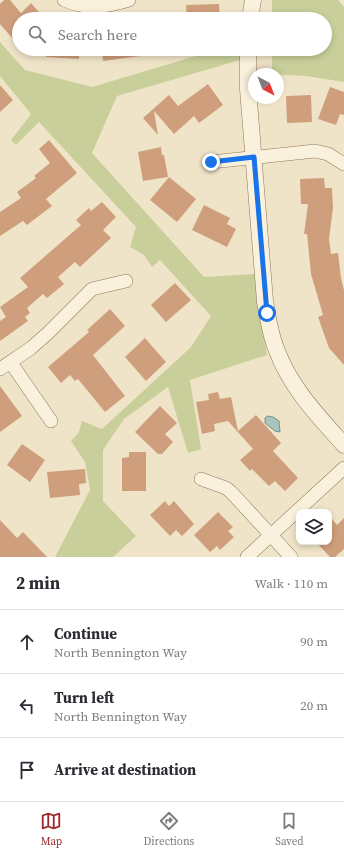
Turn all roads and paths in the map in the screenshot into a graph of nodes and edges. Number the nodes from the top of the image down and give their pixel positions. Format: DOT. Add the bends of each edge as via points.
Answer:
graph roads {
  1 [pos="64,0"];
  2 [pos="129,0"];
  3 [pos="253,0"];
  4 [pos="251,12"];
  5 [pos="248,56"];
  6 [pos="254,157"];
  7 [pos="211,162"];
  8 [pos="344,164"];
  9 [pos="126,281"];
  10 [pos="6,366"];
  11 [pos="50,421"];
  12 [pos="344,445"];
  13 [pos="344,468"];
  14 [pos="201,478"];
  15 [pos="271,535"];
  16 [pos="247,557"];
  17 [pos="291,557"];
  1 -- 2 [label="street" via="76,6 97,8"];
  3 -- 4 [label="street"];
  5 -- 6 [label="street"];
  6 -- 7 [label="street"];
  6 -- 8 [label="street" via="315,151 328,154"];
  6 -- 12 [label="street" via="265,301 270,330 277,351 299,394"];
  9 -- 10 [label="street" via="92,289 48,333"];
  10 -- 11 [label="street"];
  13 -- 15 [label="street"];
  14 -- 15 [label="street" via="231,492"];
  15 -- 16 [label="street"];
  15 -- 17 [label="street"];
}
